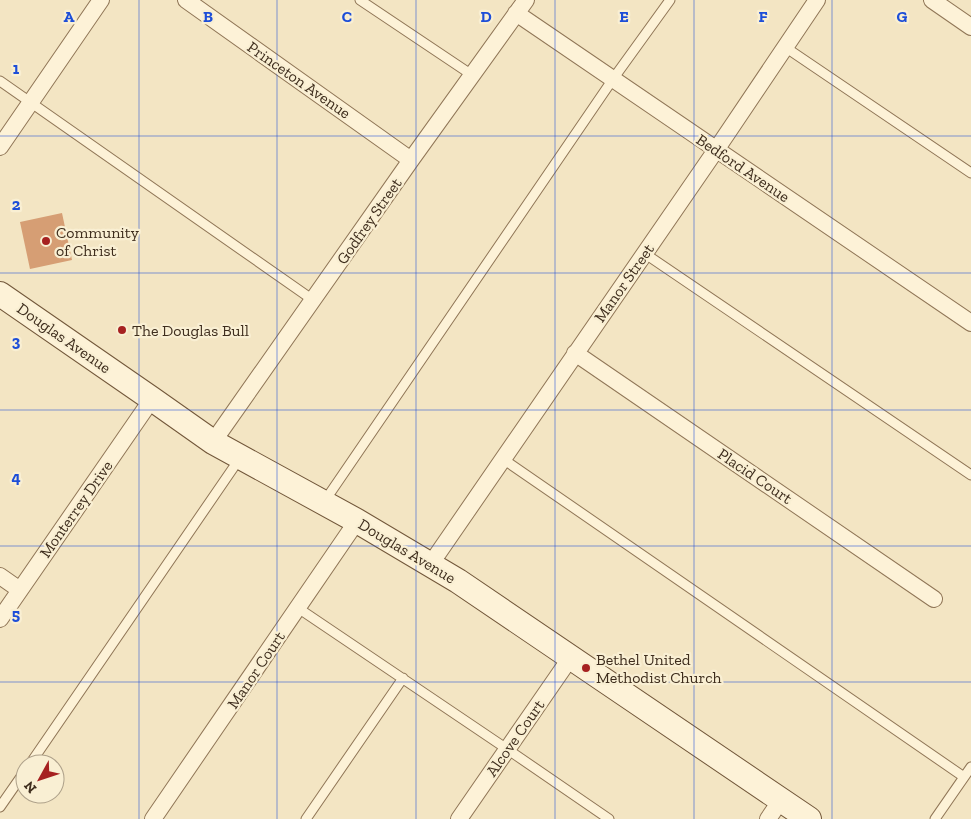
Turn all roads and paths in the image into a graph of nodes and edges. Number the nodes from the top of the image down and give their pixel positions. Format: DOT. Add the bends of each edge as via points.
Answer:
graph roads {
  1 [pos="101,0"];
  2 [pos="186,0"];
  3 [pos="360,0"];
  4 [pos="670,0"];
  5 [pos="817,0"];
  6 [pos="932,0"];
  7 [pos="523,3"];
  8 [pos="971,27"];
  9 [pos="785,47"];
  10 [pos="472,75"];
  11 [pos="613,80"];
  12 [pos="0,81"];
  13 [pos="31,102"];
  14 [pos="0,147"];
  15 [pos="716,150"];
  16 [pos="411,160"];
  17 [pos="971,173"];
  18 [pos="644,253"];
  19 [pos="0,294"];
  20 [pos="313,300"];
  21 [pos="971,323"];
  22 [pos="575,353"];
  23 [pos="152,398"];
  24 [pos="213,442"];
  25 [pos="240,457"];
  26 [pos="503,459"];
  27 [pos="971,475"];
  28 [pos="323,503"];
  29 [pos="357,522"];
  30 [pos="430,565"];
  31 [pos="0,576"];
  32 [pos="20,590"];
  33 [pos="934,599"];
  34 [pos="298,608"];
  35 [pos="0,619"];
  36 [pos="571,657"];
  37 [pos="403,678"];
  38 [pos="508,749"];
  39 [pos="37,754"];
  40 [pos="971,767"];
  41 [pos="964,777"];
  42 [pos="15,785"];
  43 [pos="0,807"];
  44 [pos="775,810"];
  45 [pos="153,819"];
  46 [pos="306,819"];
  47 [pos="459,819"];
  48 [pos="608,819"];
  49 [pos="809,819"];
  50 [pos="935,819"];
  1 -- 13 [label="street"];
  2 -- 16 [label="street, Princeton Avenue"];
  3 -- 10 [label="lane"];
  4 -- 11 [label="lane"];
  5 -- 9 [label="street, Manor Street"];
  6 -- 8 [label="street"];
  7 -- 10 [label="street, Godfrey Street"];
  7 -- 11 [label="street, Bedford Avenue"];
  9 -- 15 [label="street, Manor Street"];
  9 -- 17 [label="lane"];
  10 -- 16 [label="street, Godfrey Street"];
  11 -- 15 [label="street, Bedford Avenue"];
  11 -- 28 [label="lane"];
  12 -- 13 [label="lane"];
  13 -- 14 [label="street"];
  13 -- 20 [label="lane"];
  15 -- 18 [label="street, Manor Street"];
  15 -- 21 [label="street, Bedford Avenue"];
  16 -- 20 [label="street, Godfrey Street"];
  18 -- 22 [label="street, Manor Street"];
  18 -- 27 [label="lane"];
  19 -- 23 [label="street, Douglas Avenue"];
  20 -- 24 [label="street, Godfrey Street"];
  22 -- 26 [label="street, Manor Street"];
  22 -- 33 [label="street, Placid Court"];
  23 -- 24 [label="street, Douglas Avenue"];
  23 -- 32 [label="street, Monterrey Drive"];
  24 -- 25 [label="street, Douglas Avenue"];
  25 -- 28 [label="street, Douglas Avenue"];
  25 -- 39 [label="lane"];
  26 -- 30 [label="street, Manor Street"];
  26 -- 41 [label="lane"];
  28 -- 29 [label="street, Douglas Avenue"];
  29 -- 30 [label="street, Douglas Avenue"];
  29 -- 34 [label="street, Manor Court"];
  30 -- 36 [label="street, Douglas Avenue"];
  31 -- 32 [label="street"];
  32 -- 35 [label="street, Monterrey Drive"];
  34 -- 37 [label="lane"];
  34 -- 45 [label="street, Manor Court"];
  36 -- 38 [label="street, Alcove Court"];
  36 -- 44 [label="street, Douglas Avenue"];
  37 -- 38 [label="lane"];
  37 -- 46 [label="lane"];
  38 -- 47 [label="street, Alcove Court"];
  38 -- 48 [label="lane"];
  40 -- 41 [label="lane"];
  41 -- 50 [label="lane"];
  42 -- 43 [label="lane"];
  44 -- 49 [label="street, Douglas Avenue"];
}
